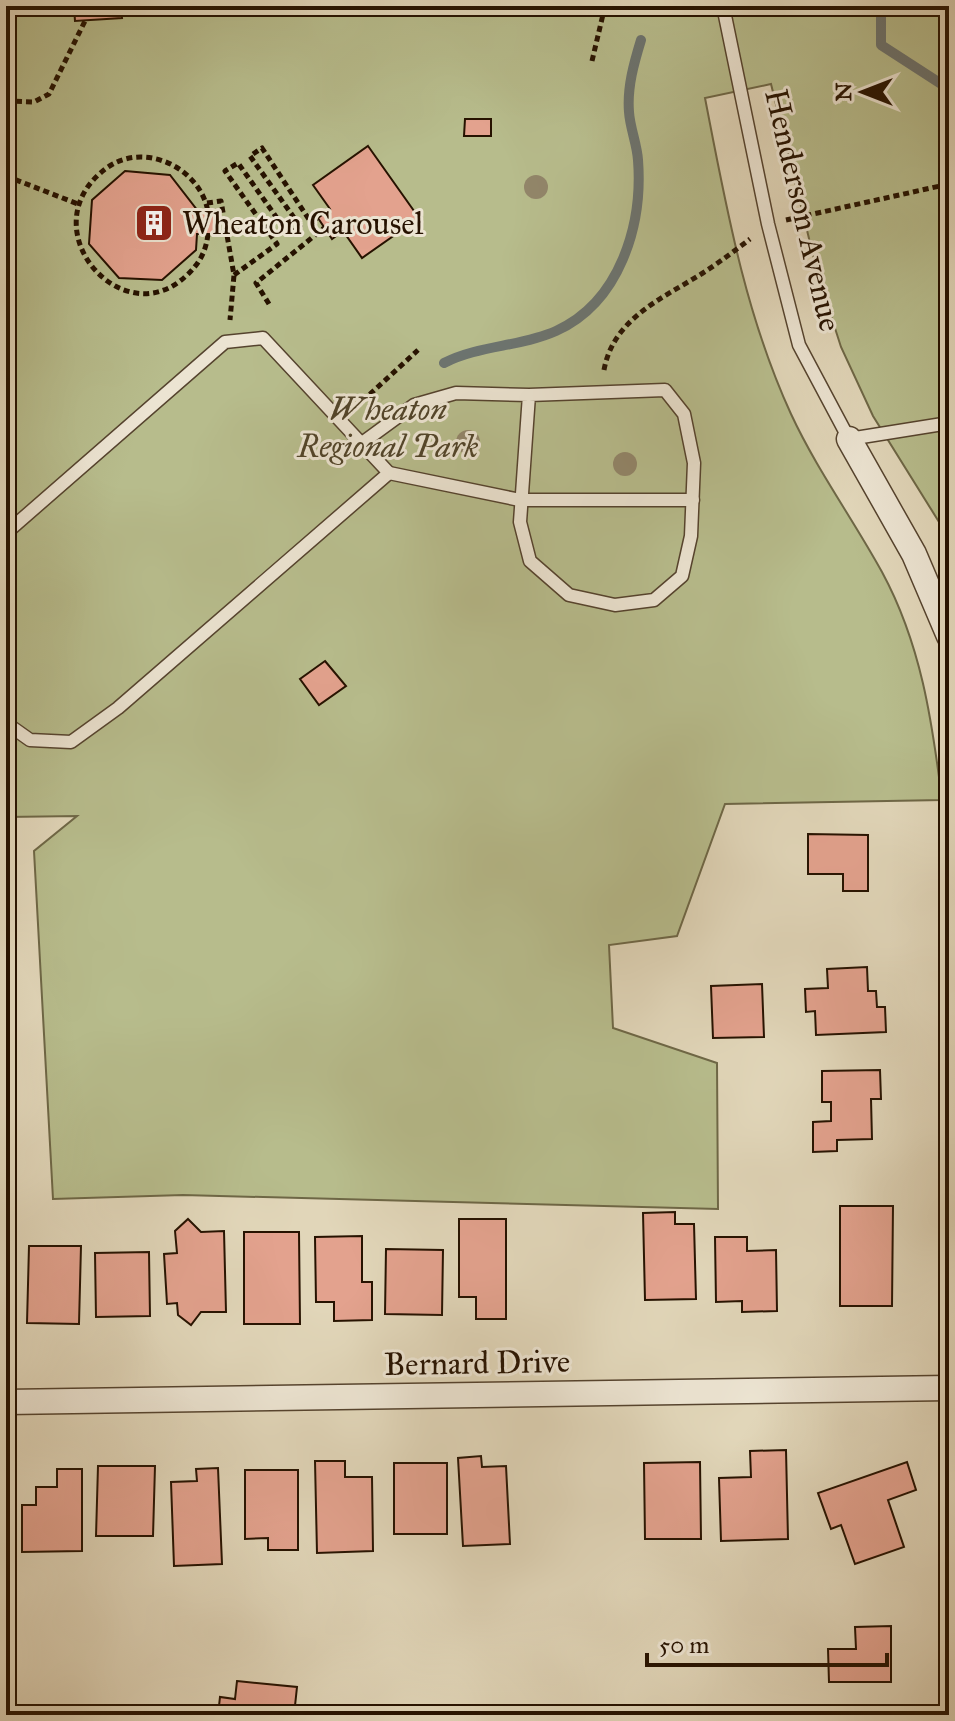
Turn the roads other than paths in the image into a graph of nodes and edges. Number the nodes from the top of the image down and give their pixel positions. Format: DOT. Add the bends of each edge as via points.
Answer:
graph roads {
  1 [pos="723,6"];
  2 [pos="529,395"];
  3 [pos="949,423"];
  4 [pos="849,439"];
  5 [pos="362,443"];
  6 [pos="389,473"];
  7 [pos="520,500"];
  8 [pos="693,500"];
  9 [pos="6,533"];
  10 [pos="949,636"];
  11 [pos="6,723"];
  12 [pos="949,1388"];
  13 [pos="6,1402"];
  1 -- 4 [label="lane, Henderson Avenue" via="799,345"];
  2 -- 5 [label="lane" via="456,393 414,405"];
  2 -- 7 [label="lane"];
  2 -- 8 [label="lane" via="665,390 684,414 694,463"];
  3 -- 4 [label="lane"];
  4 -- 10 [label="street, Henderson Avenue" via="914,554"];
  5 -- 6 [label="lane"];
  5 -- 9 [label="lane" via="263,338 225,342"];
  6 -- 7 [label="lane"];
  6 -- 11 [label="lane" via="118,708 71,742 30,740"];
  7 -- 8 [label="lane"];
  7 -- 8 [label="lane" via="530,561 569,595 615,605 654,600 682,576"];
  12 -- 13 [label="street, Bernard Drive"];
}
